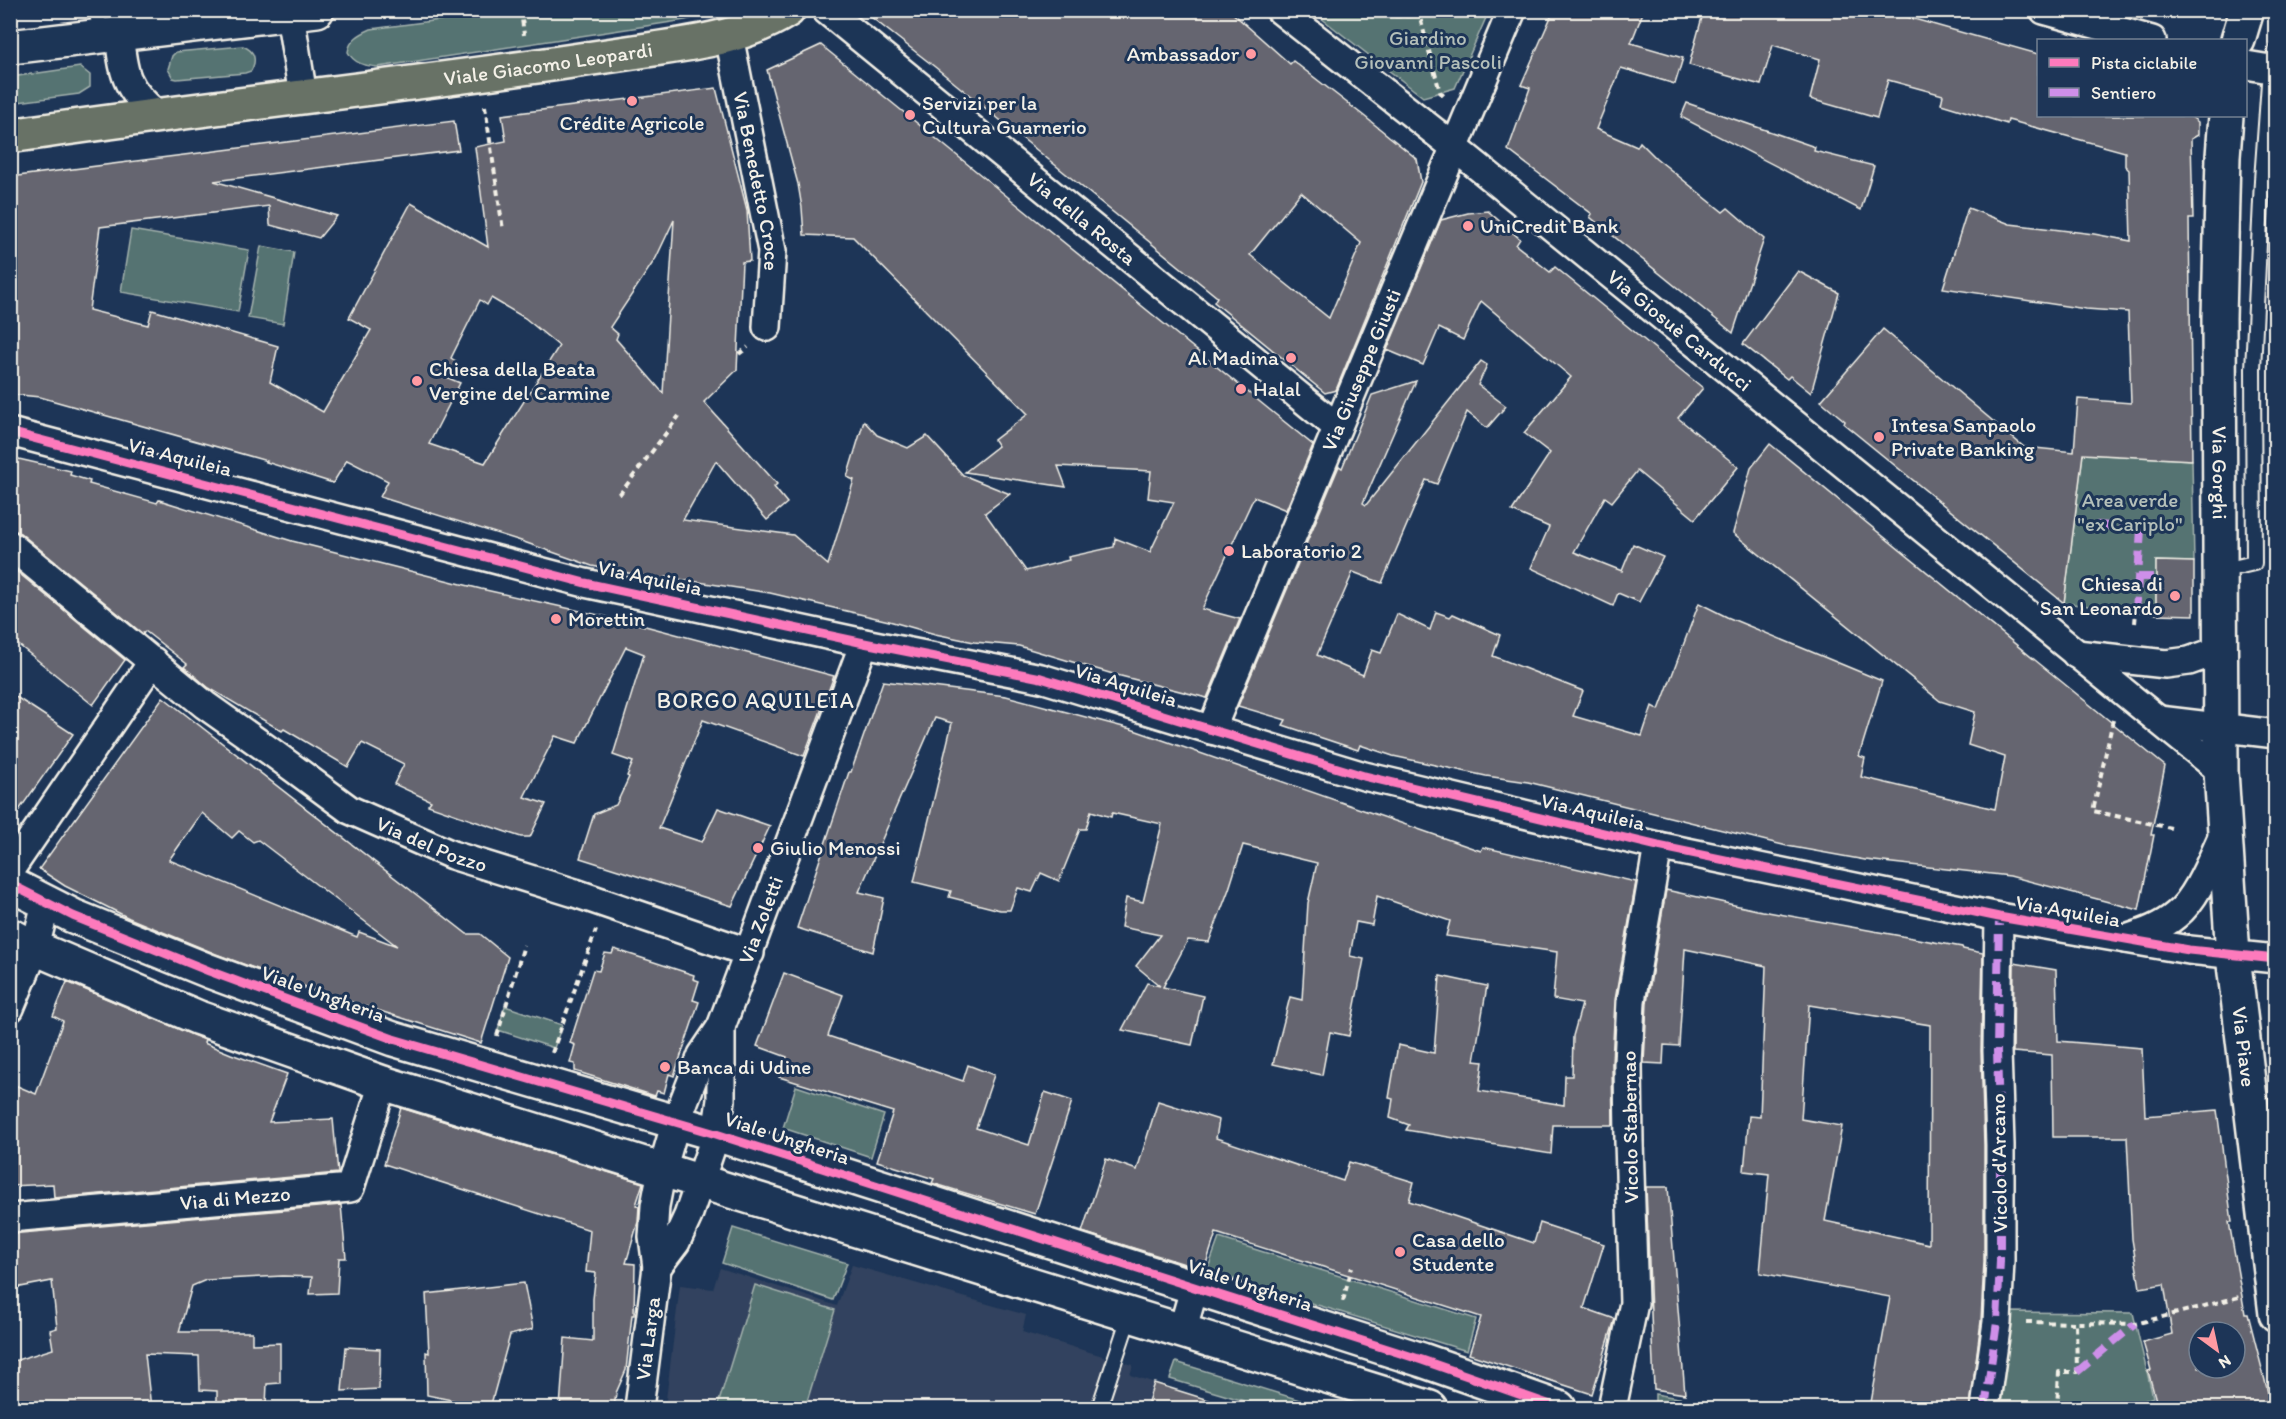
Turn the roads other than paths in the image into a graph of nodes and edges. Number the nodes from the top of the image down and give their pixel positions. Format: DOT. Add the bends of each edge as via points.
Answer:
graph roads {
  1 [pos="788,10"];
  2 [pos="826,10"];
  3 [pos="1280,10"];
  4 [pos="1512,10"];
  5 [pos="2044,10"];
  6 [pos="2247,10"];
  7 [pos="299,12"];
  8 [pos="109,22"];
  9 [pos="729,36"];
  10 [pos="2148,39"];
  11 [pos="2238,39"];
  12 [pos="10,47"];
  13 [pos="2267,64"];
  14 [pos="303,96"];
  15 [pos="158,114"];
  16 [pos="2226,117"];
  17 [pos="10,135"];
  18 [pos="1454,147"];
  19 [pos="767,327"];
  20 [pos="1337,427"];
  21 [pos="10,432"];
  22 [pos="10,545"];
  23 [pos="2220,571"];
  24 [pos="864,643"];
  25 [pos="2220,650"];
  26 [pos="2076,654"];
  27 [pos="153,661"];
  28 [pos="2159,720"];
  29 [pos="2221,728"];
  30 [pos="1211,730"];
  31 [pos="2276,734"];
  32 [pos="2221,771"];
  33 [pos="2225,831"];
  34 [pos="1658,846"];
  35 [pos="10,870"];
  36 [pos="10,884"];
  37 [pos="46,903"];
  38 [pos="2000,917"];
  39 [pos="2125,939"];
  40 [pos="22,942"];
  41 [pos="750,953"];
  42 [pos="2233,956"];
  43 [pos="2276,959"];
  44 [pos="10,1008"];
  45 [pos="721,1027"];
  46 [pos="383,1083"];
  47 [pos="676,1122"];
  48 [pos="716,1134"];
  49 [pos="662,1170"];
  50 [pos="701,1182"];
  51 [pos="10,1218"];
  52 [pos="657,1267"];
  53 [pos="1195,1286"];
  54 [pos="2264,1304"];
  55 [pos="1130,1314"];
  56 [pos="1182,1331"];
  57 [pos="639,1408"];
  58 [pos="1099,1408"];
  59 [pos="1430,1408"];
  60 [pos="1559,1408"];
  61 [pos="1612,1408"];
  62 [pos="1985,1408"];
  1 -- 9 [label="main road, Viale Giacomo Leopardi" via="758,28"];
  2 -- 20 [label="street, Via della Rosta"];
  3 -- 18 [label="street, Via Giosuè Carducci"];
  4 -- 18 [label="street, Via Giuseppe Giusti"];
  5 -- 10 [label="street"];
  6 -- 11 [label="street"];
  7 -- 8 [label="street"];
  7 -- 14 [label="street"];
  8 -- 12 [label="street"];
  8 -- 15 [label="street" via="133,91"];
  9 -- 14 [label="main road, Viale Giacomo Leopardi" via="491,73"];
  9 -- 19 [label="street, Via Benedetto Croce" via="772,251"];
  13 -- 23 [label="lane" via="2253,369 2254,563"];
  14 -- 15 [label="main road, Viale Giacomo Leopardi"];
  15 -- 17 [label="main road, Viale Giacomo Leopardi"];
  16 -- 23 [label="street, Via Gorghi" via="2219,318"];
  18 -- 20 [label="street, Via Giuseppe Giusti"];
  18 -- 26 [label="street, Via Giosuè Carducci"];
  20 -- 30 [label="street, Via Giuseppe Giusti"];
  21 -- 24 [label="street, Via Aquileia" via="585,583"];
  22 -- 27 [label="street, Via del Pozzo"];
  23 -- 25 [label="street, Via Gorghi"];
  24 -- 30 [label="street, Via Aquileia" via="1041,678"];
  24 -- 41 [label="street, Via Zoletti"];
  25 -- 26 [label="street" via="2166,664"];
  25 -- 29 [label="street, Via Gorghi"];
  26 -- 28 [label="street, Via Giosuè Carducci"];
  27 -- 35 [label="street"];
  27 -- 41 [label="street, Via del Pozzo" via="205,705 350,810 452,855"];
  28 -- 29 [label="street"];
  28 -- 32 [label="street, Via Giosuè Carducci"];
  29 -- 31 [label="street"];
  29 -- 32 [label="street, Via Gorghi"];
  30 -- 34 [label="street, Via Aquileia" via="1364,776"];
  32 -- 33 [label="street, Via Gorghi"];
  33 -- 39 [label="street, Via Gorghi" via="2198,886 2178,914 2150,931"];
  33 -- 42 [label="street, Via Gorghi"];
  34 -- 38 [label="street, Via Aquileia"];
  34 -- 61 [label="street, Vicolo Stabernao" via="1631,1001 1628,1064 1634,1303"];
  36 -- 37 [label="street, Viale Ungheria"];
  37 -- 40 [label="street"];
  37 -- 47 [label="street, Viale Ungheria" via="209,971 393,1039"];
  38 -- 39 [label="street, Via Aquileia"];
  38 -- 62 [label="street, Vicolo d'Arcano" via="2000,1271"];
  39 -- 42 [label="street, Via Aquileia"];
  40 -- 44 [label="street"];
  40 -- 46 [label="street" via="199,1018"];
  41 -- 45 [label="street, Via Zoletti"];
  42 -- 43 [label="street, Via Aquileia"];
  42 -- 54 [label="street, Via Piave"];
  45 -- 47 [label="street, Via Zoletti" via="702,1054"];
  45 -- 48 [label="street, Via Zoletti" via="721,1100"];
  46 -- 49 [label="street"];
  46 -- 51 [label="street, Via di Mezzo" via="350,1188"];
  47 -- 48 [label="street, Viale Ungheria"];
  47 -- 49 [label="street"];
  48 -- 50 [label="street, Viale Ungheria"];
  48 -- 53 [label="street, Viale Ungheria"];
  49 -- 50 [label="street"];
  49 -- 52 [label="street, Via Larga" via="653,1238"];
  50 -- 52 [label="street, Via Larga" via="676,1242"];
  50 -- 55 [label="street"];
  52 -- 57 [label="street, Via Larga"];
  53 -- 56 [label="street, Viale Ungheria"];
  53 -- 60 [label="street, Viale Ungheria"];
  55 -- 56 [label="street"];
  55 -- 58 [label="lane"];
  56 -- 59 [label="street"];
}
